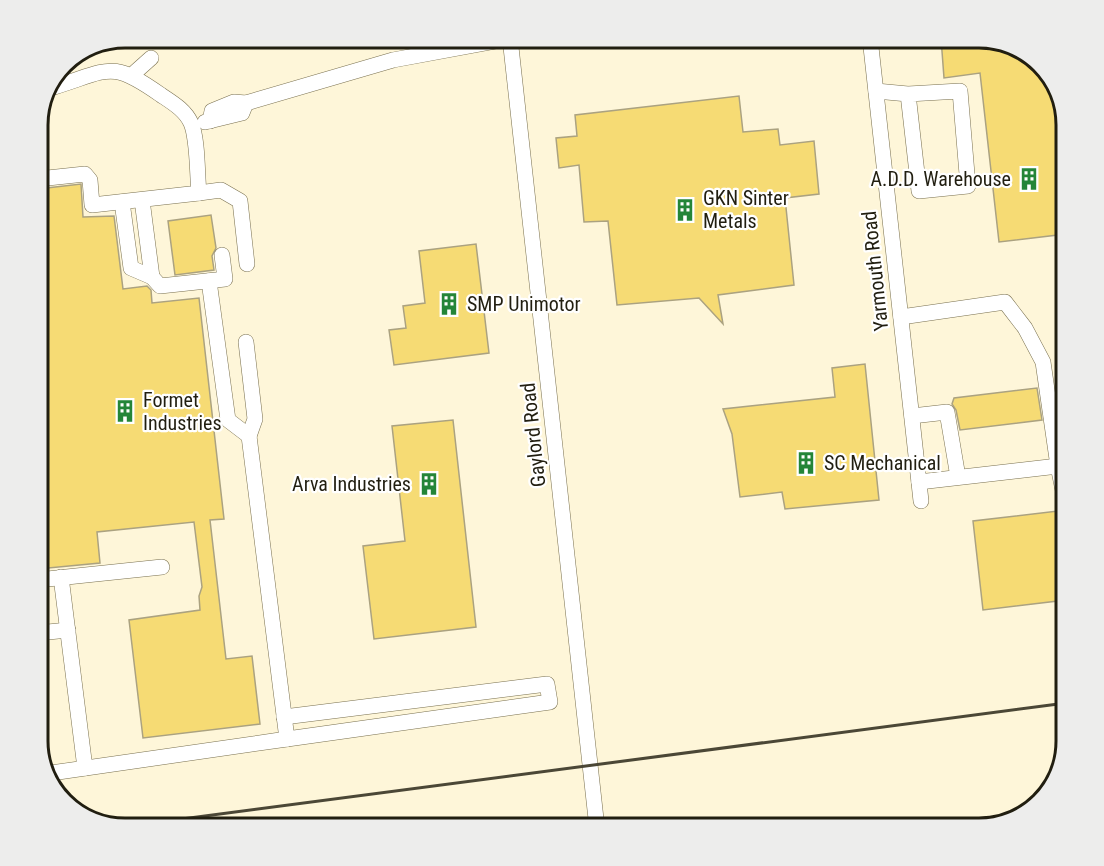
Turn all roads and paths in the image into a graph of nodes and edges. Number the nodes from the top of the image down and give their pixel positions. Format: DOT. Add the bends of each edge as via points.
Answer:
graph roads {
  1 [pos="457,48"];
  2 [pos="512,48"];
  3 [pos="871,48"];
  4 [pos="151,58"];
  5 [pos="132,75"];
  6 [pos="59,85"];
  7 [pos="876,91"];
  8 [pos="908,94"];
  9 [pos="192,125"];
  10 [pos="48,178"];
  11 [pos="199,193"];
  12 [pos="142,200"];
  13 [pos="122,202"];
  14 [pos="222,255"];
  15 [pos="247,264"];
  16 [pos="152,277"];
  17 [pos="209,281"];
  18 [pos="901,317"];
  19 [pos="246,342"];
  20 [pos="912,416"];
  21 [pos="249,436"];
  22 [pos="1056,452"];
  23 [pos="1056,466"];
  24 [pos="958,477"];
  25 [pos="919,482"];
  26 [pos="921,501"];
  27 [pos="162,567"];
  28 [pos="61,577"];
  29 [pos="48,579"];
  30 [pos="68,630"];
  31 [pos="48,632"];
  32 [pos="284,717"];
  33 [pos="287,739"];
  34 [pos="86,768"];
  35 [pos="55,772"];
  36 [pos="596,818"];
  1 -- 9 [label="street" via="393,60 246,103 242,113"];
  2 -- 36 [label="street, Gaylord Road"];
  3 -- 7 [label="street, Yarmouth Road"];
  4 -- 5 [label="street"];
  5 -- 6 [label="street" via="109,70"];
  5 -- 9 [label="street" via="182,110"];
  7 -- 8 [label="street"];
  7 -- 18 [label="street, Yarmouth Road"];
  8 -- 8 [label="street" via="960,91 968,186 920,191"];
  9 -- 11 [label="street"];
  10 -- 13 [label="street" via="85,174 90,180 92,205"];
  11 -- 12 [label="street"];
  11 -- 15 [label="street" via="221,190 240,201"];
  12 -- 13 [label="street"];
  12 -- 16 [label="street"];
  13 -- 16 [label="street" via="131,268"];
  14 -- 17 [label="street" via="225,279"];
  16 -- 17 [label="street" via="160,286"];
  17 -- 21 [label="street" via="228,420"];
  18 -- 20 [label="street, Yarmouth Road"];
  18 -- 22 [label="street" via="1005,302 1043,362"];
  19 -- 21 [label="street" via="255,419"];
  20 -- 24 [label="street" via="947,412"];
  20 -- 25 [label="street, Yarmouth Road"];
  21 -- 32 [label="street"];
  23 -- 24 [label="street"];
  24 -- 25 [label="street"];
  25 -- 26 [label="street, Yarmouth Road"];
  27 -- 28 [label="street"];
  28 -- 29 [label="street"];
  28 -- 30 [label="street"];
  30 -- 31 [label="street"];
  30 -- 34 [label="street"];
  32 -- 33 [label="street"];
  32 -- 33 [label="street" via="547,684 550,702"];
  33 -- 34 [label="street"];
  34 -- 35 [label="street"];
}
